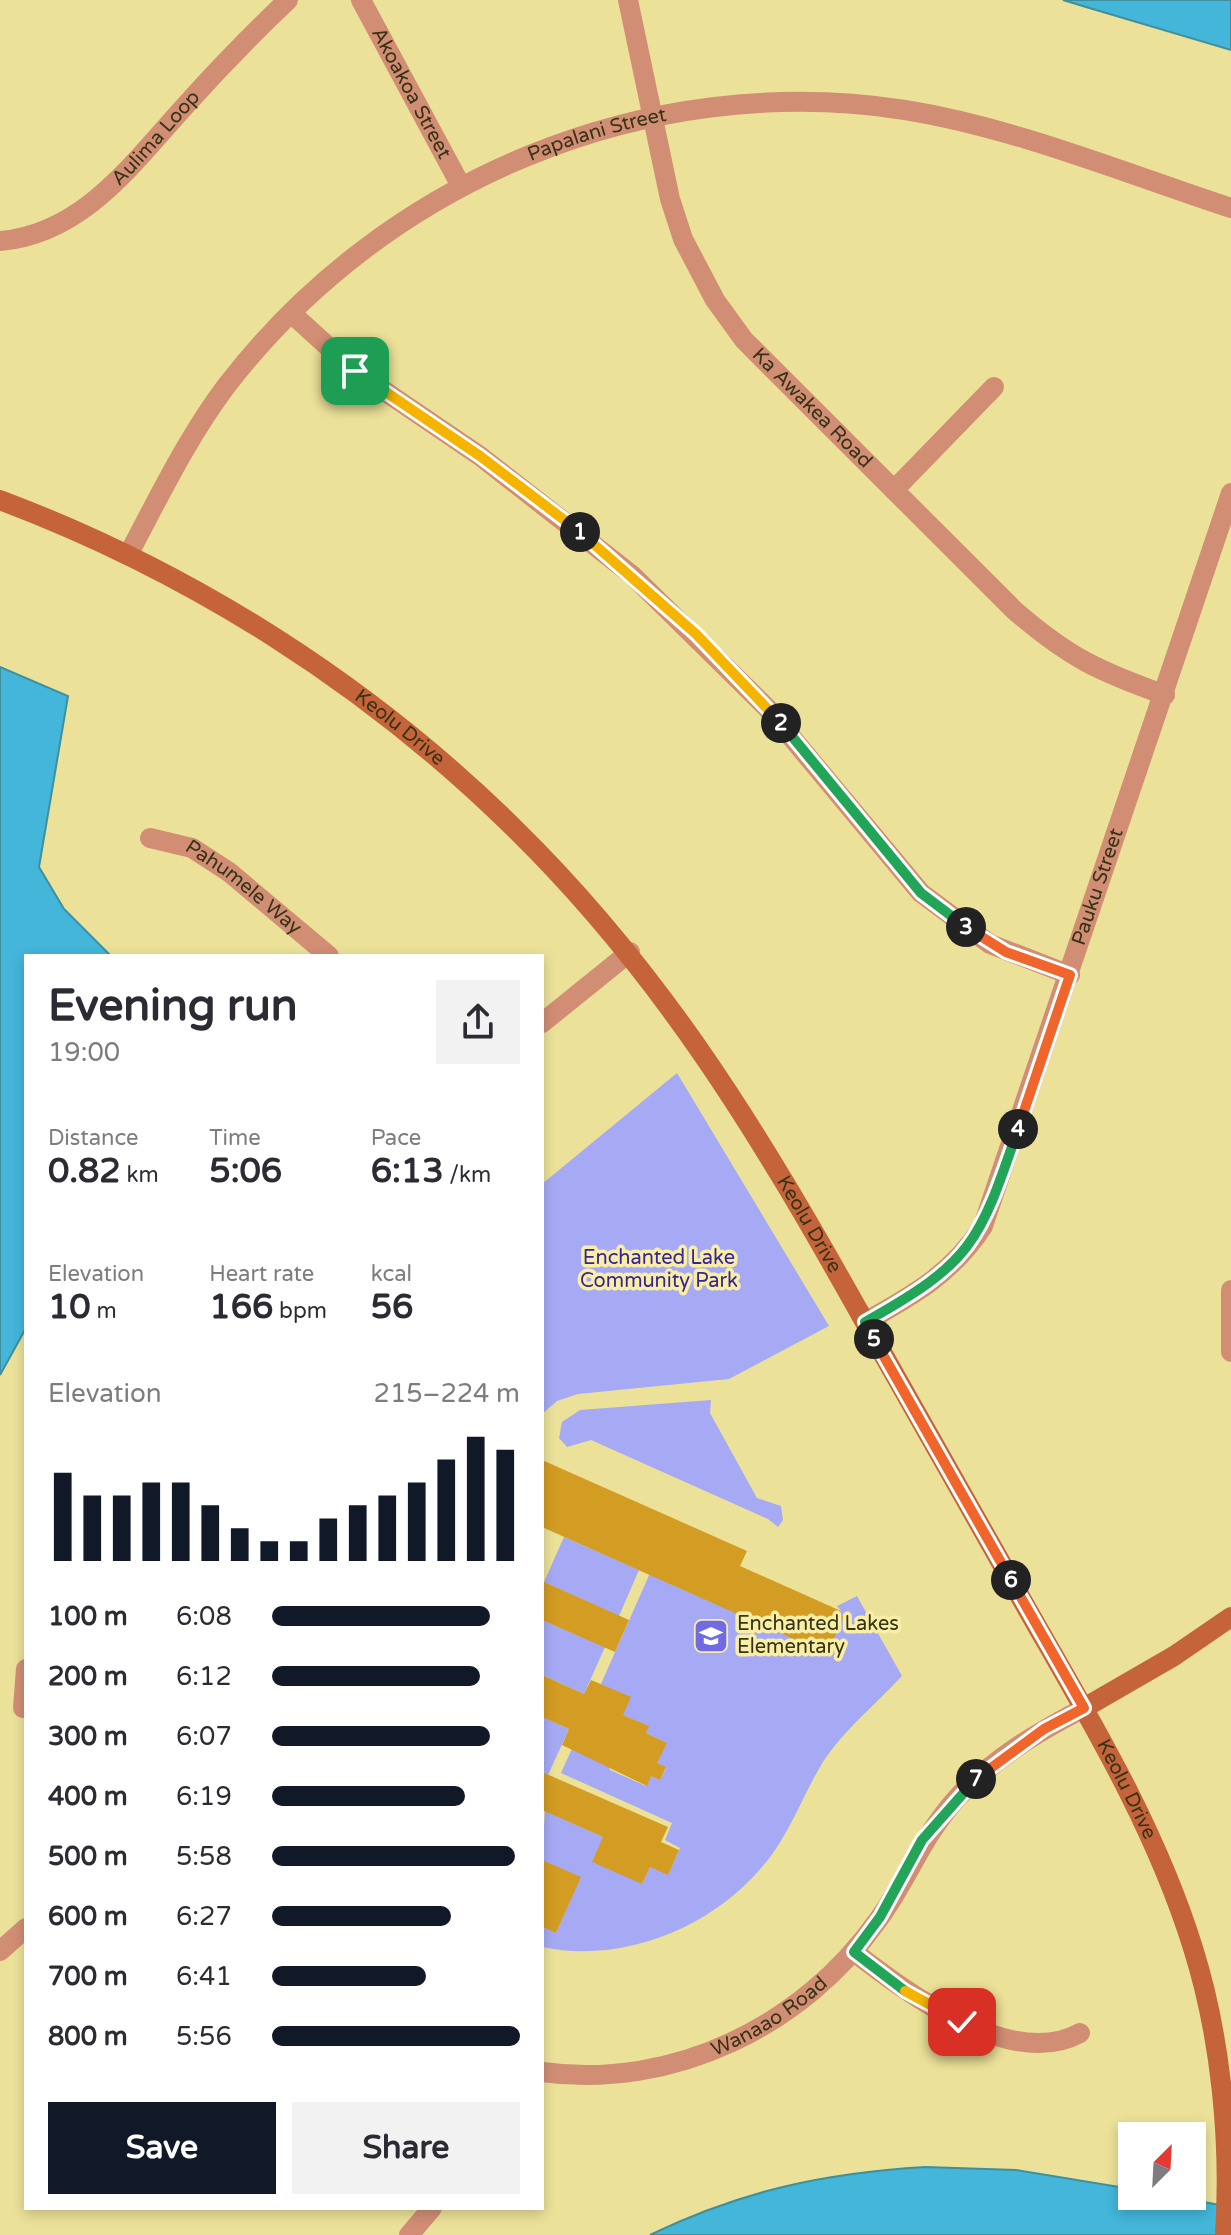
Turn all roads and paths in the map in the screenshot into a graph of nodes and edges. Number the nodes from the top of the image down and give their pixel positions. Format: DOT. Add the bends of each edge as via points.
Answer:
graph roads {
  1 [pos="288,0"];
  2 [pos="361,0"];
  3 [pos="628,0"];
  4 [pos="653,117"];
  5 [pos="461,186"];
  6 [pos="1231,208"];
  7 [pos="0,241"];
  8 [pos="291,313"];
  9 [pos="994,387"];
  10 [pos="894,490"];
  11 [pos="1231,493"];
  12 [pos="0,500"];
  13 [pos="128,555"];
  14 [pos="1165,695"];
  15 [pos="150,838"];
  16 [pos="630,952"];
  17 [pos="327,954"];
  18 [pos="1070,975"];
  19 [pos="544,1021"];
  20 [pos="1231,1290"];
  21 [pos="865,1322"];
  22 [pos="1231,1352"];
  23 [pos="1231,1617"];
  24 [pos="24,1695"];
  25 [pos="23,1708"];
  26 [pos="1084,1708"];
  27 [pos="24,1930"];
  28 [pos="0,1951"];
  29 [pos="854,1952"];
  30 [pos="1080,2033"];
  31 [pos="544,2072"];
  32 [pos="430,2210"];
  33 [pos="409,2235"];
  34 [pos="1225,2235"];
  1 -- 7 [label="street, Aulima Loop" via="98,199 54,227"];
  2 -- 5 [label="street, Akoakoa Street"];
  3 -- 4 [label="street, Ka Awakea Road"];
  4 -- 5 [label="street, Papalani Street" via="548,147"];
  4 -- 6 [label="street, Papalani Street" via="769,103 904,110 993,129"];
  4 -- 10 [label="street, Ka Awakea Road" via="683,239 715,300 779,378"];
  5 -- 8 [label="street, Papalani Street" via="376,240"];
  8 -- 13 [label="street, Papalani Street" via="200,424"];
  8 -- 18 [label="street" via="355,371 480,456 632,575 767,708 921,893 990,944"];
  9 -- 10 [label="street"];
  10 -- 14 [label="street, Ka Awakea Road" via="1052,643 1109,674"];
  11 -- 14 [label="street, Pauku Street"];
  12 -- 13 [label="main road, Keolu Drive"];
  13 -- 16 [label="main road, Keolu Drive" via="271,636 382,713 517,831"];
  14 -- 18 [label="street, Pauku Street"];
  15 -- 17 [label="street, Pahumele Way" via="192,848 229,872"];
  16 -- 19 [label="street"];
  16 -- 21 [label="main road, Keolu Drive" via="746,1115"];
  18 -- 21 [label="street, Pauku Street" via="983,1226 946,1272"];
  20 -- 22 [label="street"];
  21 -- 26 [label="main road, Keolu Drive"];
  23 -- 26 [label="main road, Wanaao Road"];
  24 -- 25 [label="street"];
  26 -- 29 [label="street, Wanaao Road" via="1005,1755 959,1795 922,1840 880,1917"];
  26 -- 34 [label="main road, Keolu Drive" via="1156,1846 1194,1950 1217,2056"];
  27 -- 28 [label="street"];
  29 -- 30 [label="street" via="922,2002 986,2031 1046,2044"];
  29 -- 31 [label="street, Wanaao Road" via="800,2002 724,2046 639,2070"];
  32 -- 33 [label="street"];
}
